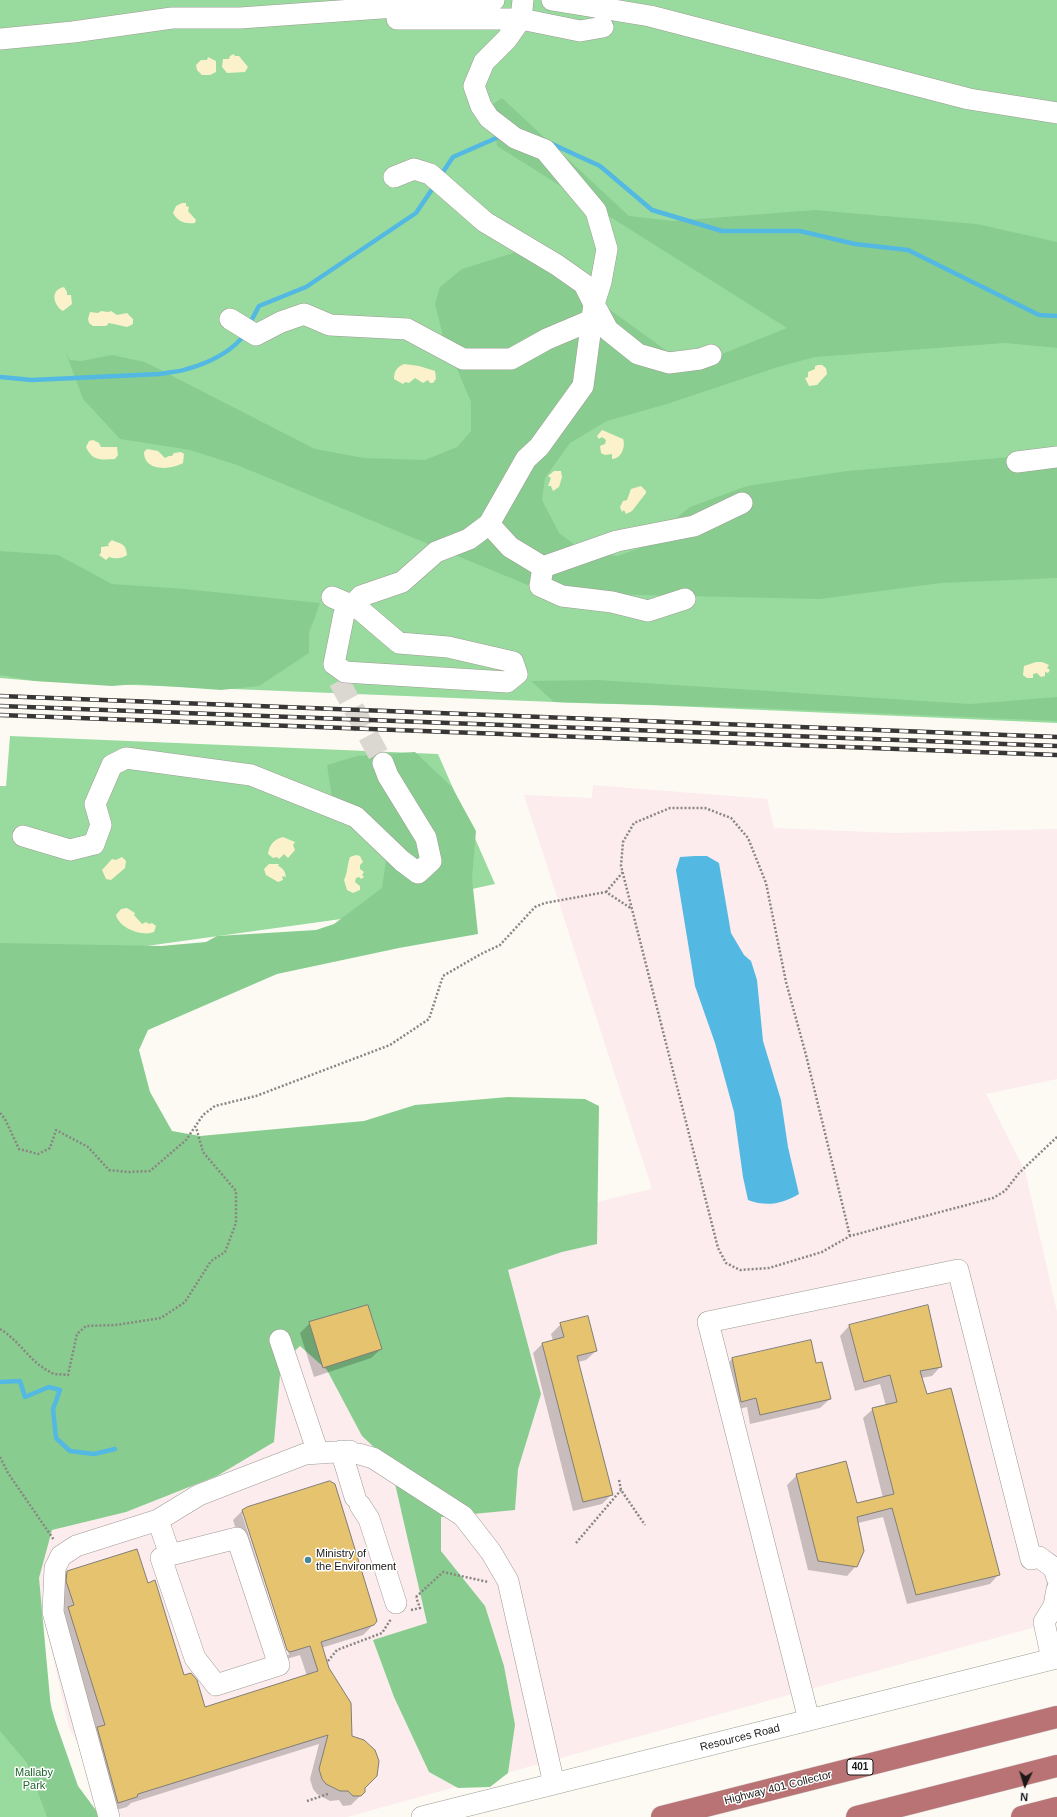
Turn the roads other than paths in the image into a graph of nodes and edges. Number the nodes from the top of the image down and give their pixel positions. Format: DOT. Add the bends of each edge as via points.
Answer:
graph roads {
  1 [pos="268,0"];
  2 [pos="494,0"];
  3 [pos="552,0"];
  4 [pos="356,9"];
  5 [pos="522,10"];
  6 [pos="289,14"];
  7 [pos="603,27"];
  8 [pos="0,39"];
  9 [pos="1057,113"];
  10 [pos="394,177"];
  11 [pos="593,312"];
  12 [pos="230,319"];
  13 [pos="711,355"];
  14 [pos="1057,457"];
  15 [pos="1017,462"];
  16 [pos="742,503"];
  17 [pos="489,524"];
  18 [pos="543,566"];
  19 [pos="332,597"];
  20 [pos="685,599"];
  21 [pos="352,605"];
  22 [pos="383,763"];
  23 [pos="23,836"];
  24 [pos="280,1340"];
  25 [pos="350,1452"];
  26 [pos="318,1453"];
  27 [pos="158,1520"];
  28 [pos="170,1555"];
  29 [pos="1057,1578"];
  30 [pos="1057,1589"];
  31 [pos="406,1605"];
  32 [pos="1055,1659"];
  33 [pos="1057,1717"];
  34 [pos="809,1720"];
  35 [pos="1057,1766"];
  36 [pos="554,1784"];
  37 [pos="1057,1808"];
  38 [pos="109,1817"];
  39 [pos="422,1817"];
  40 [pos="662,1817"];
  41 [pos="856,1817"];
  42 [pos="1022,1817"];
  1 -- 6 [label="street"];
  2 -- 4 [label="street"];
  3 -- 9 [label="street" via="650,16 969,99"];
  4 -- 5 [label="street" via="367,19"];
  4 -- 6 [label="street"];
  5 -- 7 [label="street" via="580,31"];
  5 -- 11 [label="street" via="507,38 484,62 474,86 481,106 489,118 515,138 545,150 596,211 607,249"];
  6 -- 8 [label="street" via="240,18 172,18"];
  10 -- 11 [label="street" via="414,169 436,179 485,222 584,284"];
  11 -- 12 [label="street" via="511,359 463,359 407,329 330,325 304,314 256,335"];
  11 -- 13 [label="street" via="608,330 638,354 669,363"];
  11 -- 17 [label="street" via="583,386 539,447 526,459"];
  14 -- 15 [label="street"];
  16 -- 18 [label="street" via="694,526 617,541"];
  17 -- 18 [label="street" via="510,547"];
  17 -- 21 [label="street" via="469,539 436,552 402,582 361,596"];
  18 -- 20 [label="street" via="540,586 562,596 612,602 648,611"];
  19 -- 21 [label="street"];
  21 -- 21 [label="street" via="344,614 337,672 507,682 517,674 514,662 448,647 399,643"];
  22 -- 23 [label="street" via="388,776 426,838 431,861 418,873 356,818 251,775 126,758 112,765 95,804 101,825 94,844 70,850"];
  24 -- 26 [label="street"];
  25 -- 26 [label="street"];
  25 -- 31 [label="street" via="357,1501 369,1519"];
  25 -- 36 [label="street" via="373,1458 463,1516 491,1552 508,1581"];
  26 -- 27 [label="street" via="305,1454 199,1494"];
  27 -- 28 [label="street"];
  27 -- 38 [label="street" via="76,1546 61,1556 55,1568 53,1612"];
  28 -- 28 [label="street" via="161,1558 195,1658 216,1685 279,1665 237,1538"];
  29 -- 34 [label="street" via="1054,1568 1039,1557 1031,1559 958,1270 708,1322"];
  30 -- 32 [label="street" via="1054,1606 1044,1622"];
  32 -- 34 [label="street, Resources Road"];
  33 -- 40 [label="highway, Highway 401 Collector / 401"];
  34 -- 36 [label="street, Resources Road"];
  35 -- 41 [label="highway"];
  36 -- 39 [label="street, Resources Road"];
  37 -- 42 [label="highway"];
}
